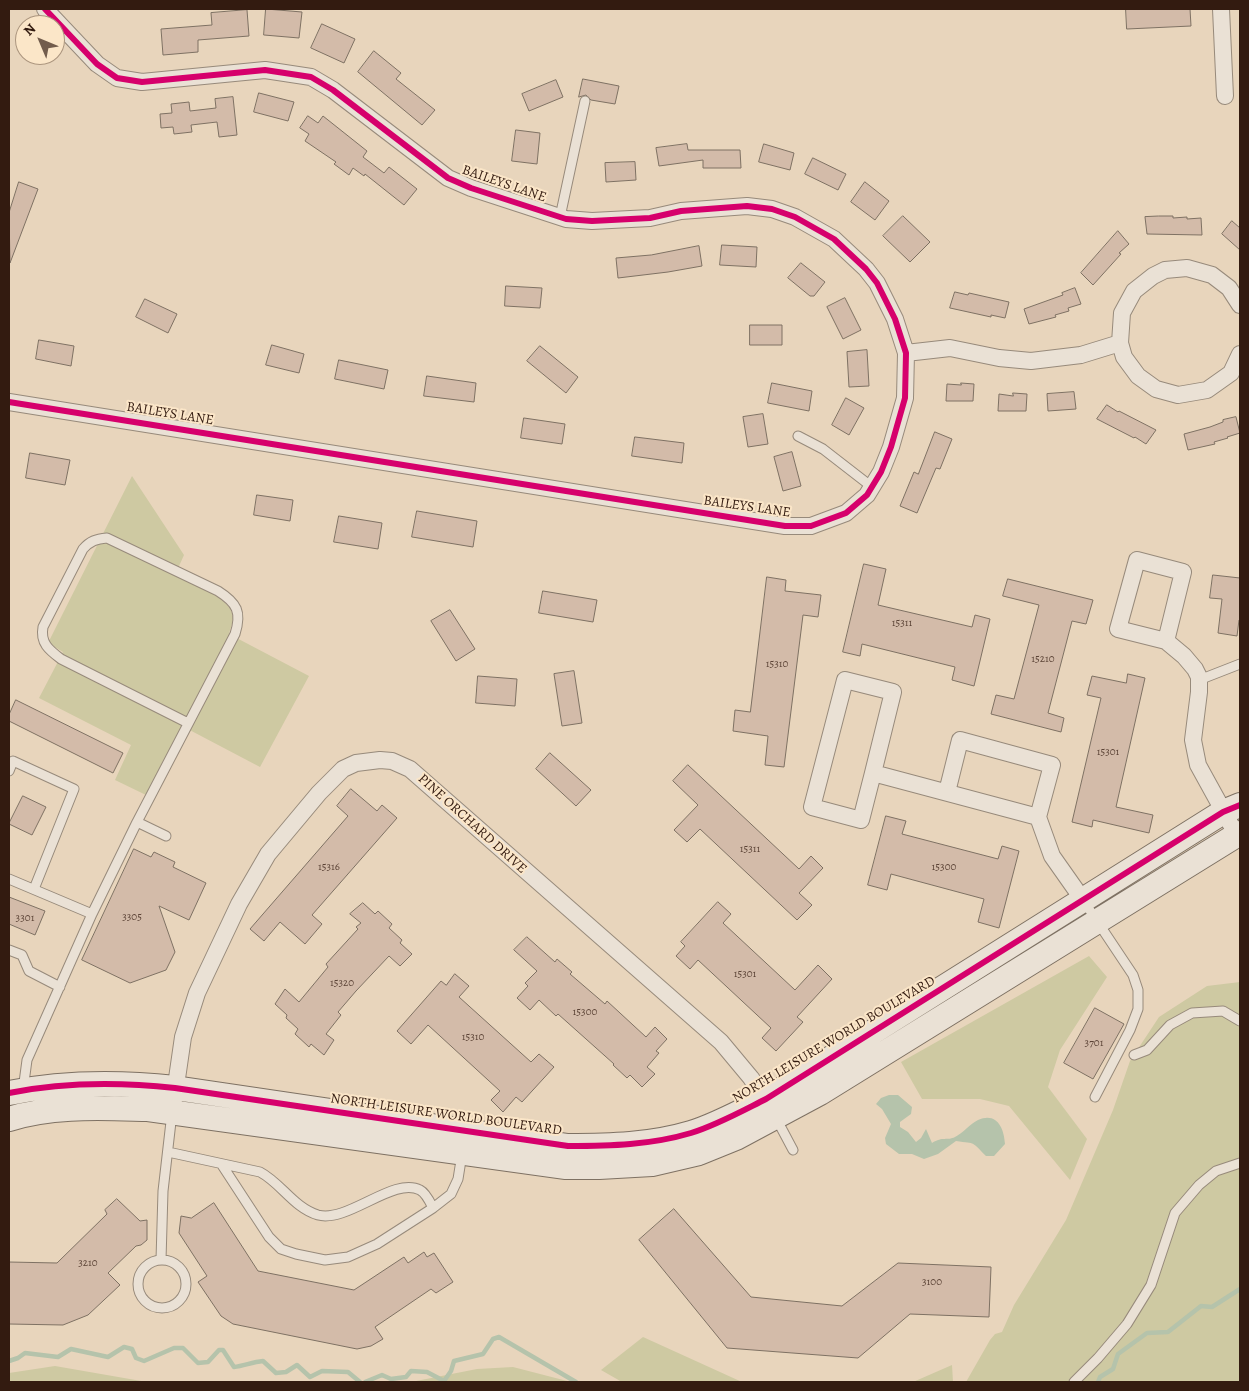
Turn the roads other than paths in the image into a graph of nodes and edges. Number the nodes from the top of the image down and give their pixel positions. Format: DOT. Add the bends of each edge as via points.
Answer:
graph roads {
  1 [pos="45,9"];
  2 [pos="1221,9"];
  3 [pos="1225,96"];
  4 [pos="585,101"];
  5 [pos="560,217"];
  6 [pos="1240,305"];
  7 [pos="1120,343"];
  8 [pos="906,353"];
  9 [pos="1240,354"];
  10 [pos="9,402"];
  11 [pos="798,436"];
  12 [pos="872,487"];
  13 [pos="1166,641"];
  14 [pos="1240,664"];
  15 [pos="1199,680"];
  16 [pos="188,723"];
  17 [pos="9,771"];
  18 [pos="873,772"];
  19 [pos="947,792"];
  20 [pos="1232,808"];
  21 [pos="1038,818"];
  22 [pos="137,822"];
  23 [pos="1238,833"];
  24 [pos="166,836"];
  25 [pos="9,879"];
  26 [pos="34,889"];
  27 [pos="1083,900"];
  28 [pos="92,914"];
  29 [pos="1098,920"];
  30 [pos="9,950"];
  31 [pos="60,986"];
  32 [pos="1240,1021"];
  33 [pos="1134,1055"];
  34 [pos="175,1088"];
  35 [pos="1095,1097"];
  36 [pos="19,1104"];
  37 [pos="770,1108"];
  38 [pos="172,1112"];
  39 [pos="464,1141"];
  40 [pos="793,1150"];
  41 [pos="168,1152"];
  42 [pos="1240,1163"];
  43 [pos="222,1165"];
  44 [pos="433,1208"];
  45 [pos="161,1260"];
  46 [pos="1074,1382"];
  1 -- 5 [label="street, BAILEYS LANE" via="97,64 117,78 142,82 265,70 311,77 333,90 448,178"];
  2 -- 3 [label="street"];
  4 -- 5 [label="lane, BAILEYS LANE"];
  5 -- 8 [label="street, BAILEYS LANE" via="592,222 747,206 772,209 795,217 834,239 866,269 896,319"];
  6 -- 7 [label="street" via="1229,288 1212,275 1187,268 1165,270 1134,291 1122,313"];
  7 -- 8 [label="street" via="1081,355 1031,361 950,348"];
  7 -- 9 [label="street" via="1124,357 1138,376 1156,389 1178,395 1207,390 1231,372"];
  8 -- 12 [label="street, BAILEYS LANE" via="904,398 891,448"];
  10 -- 12 [label="street, BAILEYS LANE" via="785,526 811,526 846,513"];
  11 -- 12 [label="lane" via="823,449"];
  13 -- 13 [label="street" via="1118,629 1137,560 1183,572"];
  13 -- 15 [label="street" via="1195,668"];
  14 -- 15 [label="lane"];
  15 -- 20 [label="street" via="1193,740 1198,764"];
  16 -- 16 [label="lane" via="235,634 238,611 230,598 218,591 107,538 90,542 83,549 44,627 42,636 46,645 61,659"];
  16 -- 22 [label="lane"];
  17 -- 26 [label="lane" via="14,761 74,789"];
  18 -- 18 [label="street" via="893,692 845,680 812,807 861,820"];
  18 -- 19 [label="street"];
  19 -- 21 [label="street"];
  19 -- 21 [label="street" via="960,740 1052,765"];
  20 -- 23 [label="street"];
  20 -- 27 [label="street, NORTH LEISURE WORLD BOULEVARD"];
  21 -- 27 [label="street" via="1052,856"];
  22 -- 24 [label="lane"];
  22 -- 28 [label="lane"];
  23 -- 29 [label="street, NORTH LEISURE WORLD BOULEVARD"];
  25 -- 26 [label="lane"];
  26 -- 28 [label="lane"];
  27 -- 29 [label="lane"];
  27 -- 37 [label="street, NORTH LEISURE WORLD BOULEVARD"];
  28 -- 31 [label="lane"];
  29 -- 35 [label="lane" via="1133,975 1138,990 1138,1009"];
  29 -- 37 [label="street, NORTH LEISURE WORLD BOULEVARD" via="820,1093"];
  30 -- 31 [label="lane" via="22,955 29,971"];
  31 -- 36 [label="lane" via="27,1060"];
  32 -- 33 [label="lane" via="1223,1011 1192,1013 1170,1025 1147,1050"];
  34 -- 36 [label="street, NORTH LEISURE WORLD BOULEVARD" via="84,1084"];
  34 -- 37 [label="street, PINE ORCHARD DRIVE" via="183,1037 197,993 239,904 268,854 343,769 356,762 380,760 410,769 721,1042 752,1078"];
  34 -- 38 [label="street, PINE ORCHARD DRIVE"];
  34 -- 39 [label="street, NORTH LEISURE WORLD BOULEVARD"];
  36 -- 38 [label="street, NORTH LEISURE WORLD BOULEVARD" via="148,1108"];
  37 -- 39 [label="street, NORTH LEISURE WORLD BOULEVARD" via="736,1138 699,1153 652,1164 566,1167"];
  37 -- 40 [label="lane"];
  38 -- 39 [label="street, NORTH LEISURE WORLD BOULEVARD"];
  38 -- 41 [label="lane"];
  39 -- 44 [label="lane" via="458,1179 451,1194"];
  41 -- 43 [label="lane"];
  41 -- 45 [label="lane"];
  42 -- 46 [label="lane" via="1216,1171 1199,1185 1176,1213 1151,1285 1127,1324"];
  43 -- 44 [label="lane" via="268,1176 291,1198 319,1215 328,1216 354,1209 380,1196 411,1187 424,1193"];
  43 -- 44 [label="lane" via="269,1237 281,1249 325,1260 348,1258 377,1244"];
  45 -- 45 [label="lane" via="146,1266 141,1272 138,1289 146,1303 162,1308 176,1304 182,1298 186,1284 185,1276 176,1264"];
}
